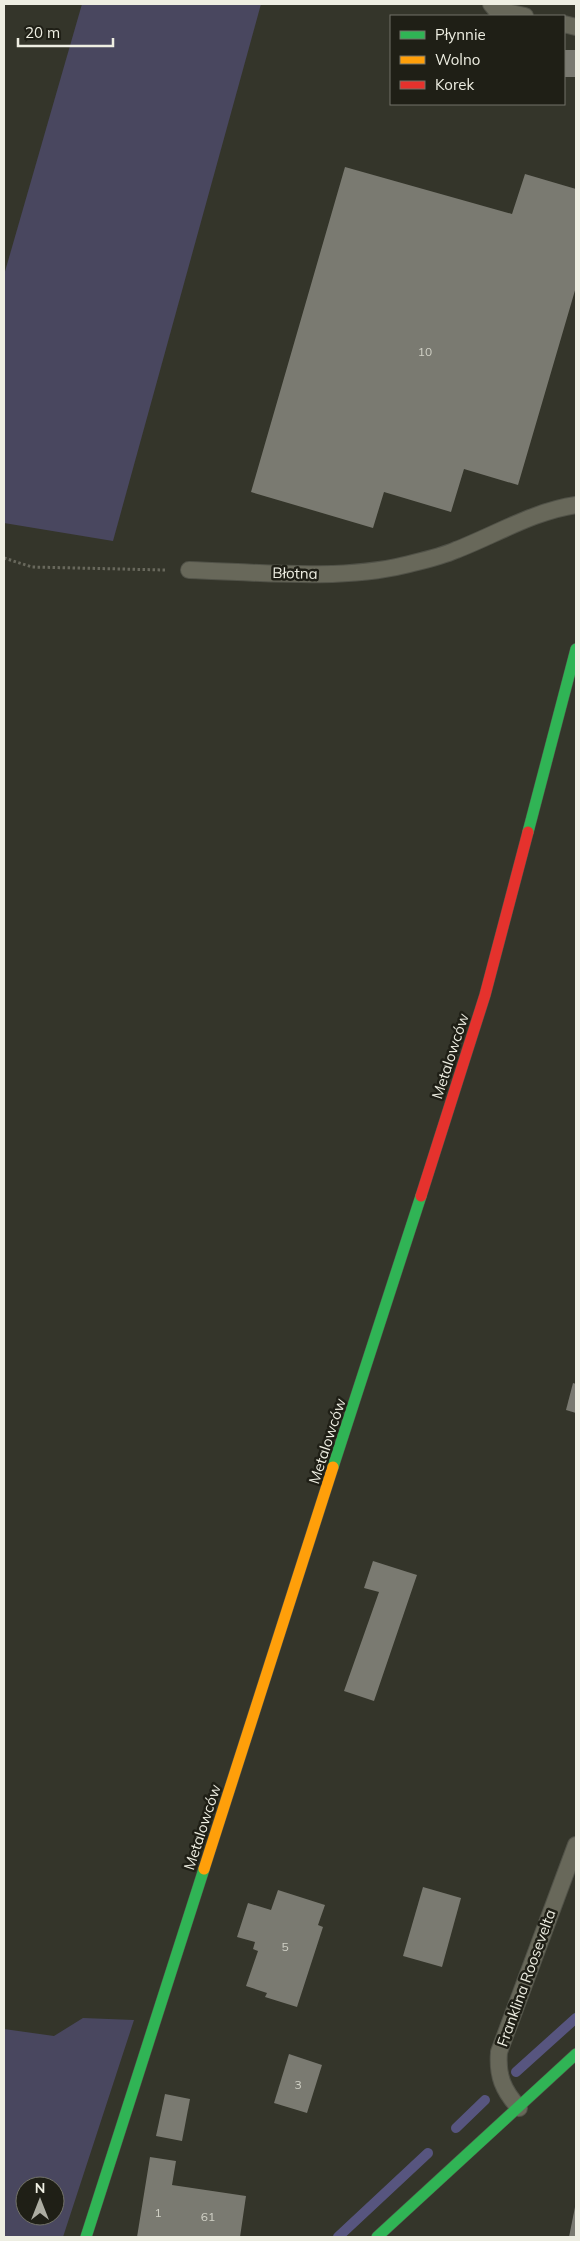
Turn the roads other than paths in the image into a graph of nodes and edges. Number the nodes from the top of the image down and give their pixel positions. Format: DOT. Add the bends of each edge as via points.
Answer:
graph roads {
  1 [pos="491,4"];
  2 [pos="520,15"];
  3 [pos="576,505"];
  4 [pos="188,570"];
  5 [pos="576,649"];
  6 [pos="576,1845"];
  7 [pos="576,2054"];
  8 [pos="519,2108"];
  9 [pos="86,2237"];
  10 [pos="377,2237"];
  1 -- 2 [label="lane" via="496,10"];
  3 -- 4 [label="lane, Błotna" via="532,518 454,551 404,566 335,574"];
  5 -- 9 [label="street, Metalowców" via="486,995"];
  6 -- 8 [label="lane, Franklina Roosevelta" via="499,2052 500,2082"];
  7 -- 8 [label="street"];
  8 -- 10 [label="street"];
}
